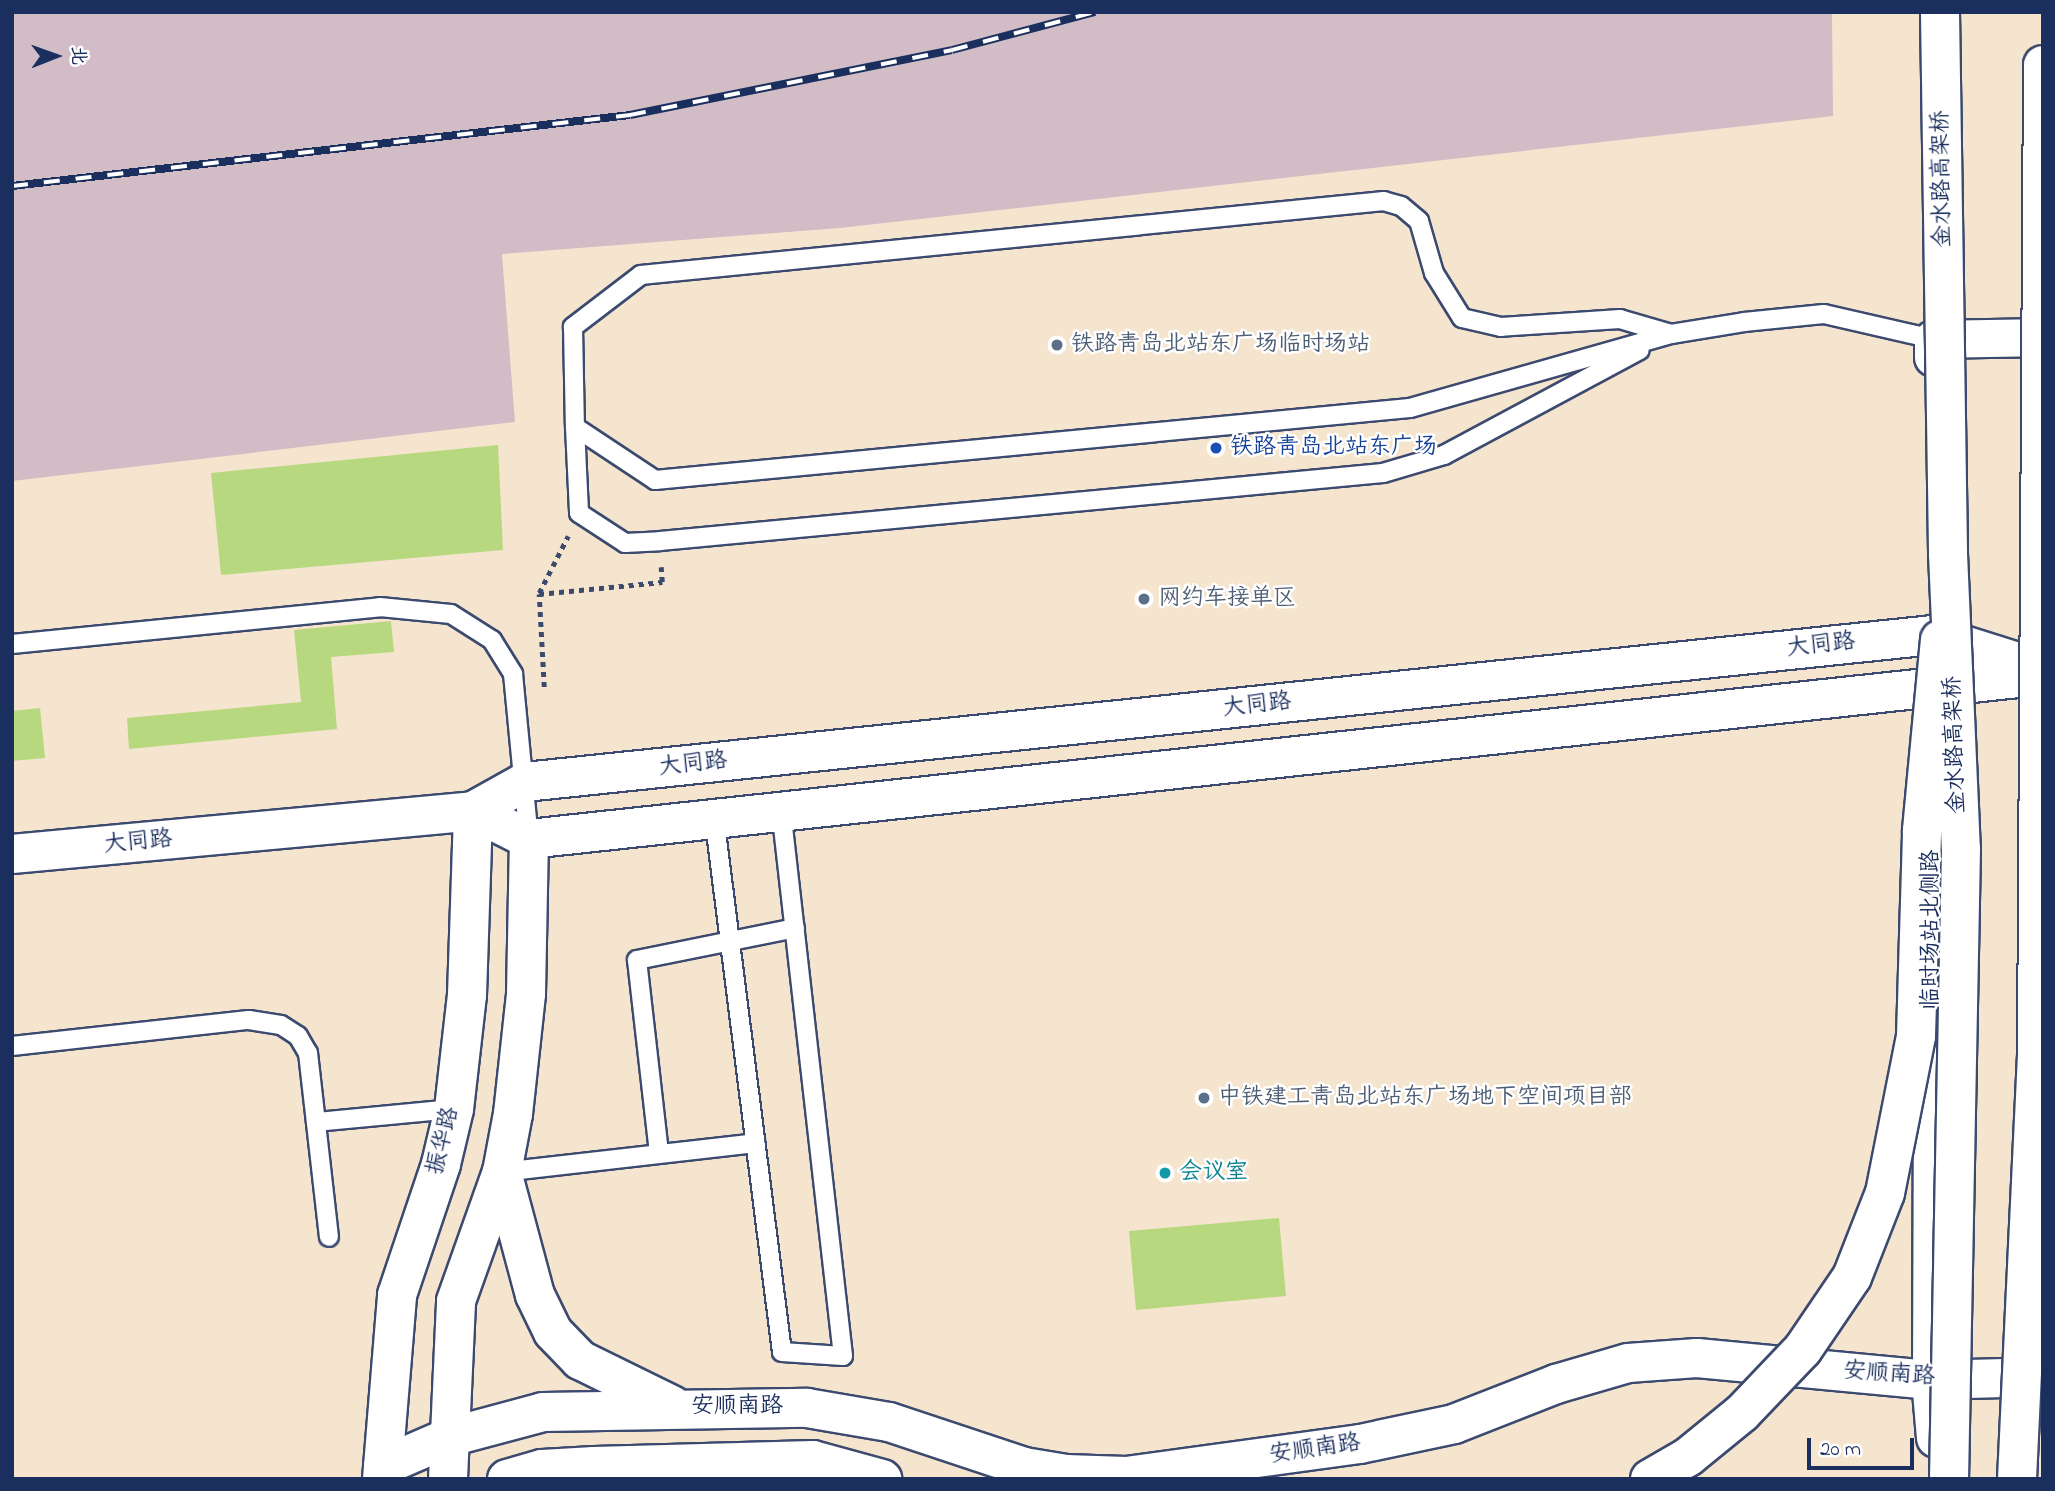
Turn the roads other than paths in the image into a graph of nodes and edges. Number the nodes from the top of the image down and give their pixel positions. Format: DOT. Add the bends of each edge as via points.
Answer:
graph roads {
  1 [pos="1941,12"];
  2 [pos="2043,65"];
  3 [pos="1671,334"];
  4 [pos="2043,337"];
  5 [pos="1933,339"];
  6 [pos="575,427"];
  7 [pos="1948,554"];
  8 [pos="1933,635"];
  9 [pos="12,644"];
  10 [pos="2043,673"];
  11 [pos="1933,685"];
  12 [pos="525,782"];
  13 [pos="781,809"];
  14 [pos="473,811"];
  15 [pos="714,816"];
  16 [pos="528,839"];
  17 [pos="12,855"];
  18 [pos="794,928"];
  19 [pos="730,938"];
  20 [pos="12,1046"];
  21 [pos="2040,1057"];
  22 [pos="454,1109"];
  23 [pos="316,1122"];
  24 [pos="755,1143"];
  25 [pos="659,1153"];
  26 [pos="502,1172"];
  27 [pos="329,1237"];
  28 [pos="2043,1377"];
  29 [pos="1931,1380"];
  30 [pos="677,1407"];
  31 [pos="450,1437"];
  32 [pos="383,1473"];
  33 [pos="448,1479"];
  34 [pos="507,1479"];
  35 [pos="882,1479"];
  36 [pos="1650,1479"];
  37 [pos="1938,1479"];
  38 [pos="1949,1479"];
  39 [pos="2017,1479"];
  1 -- 7 [label="main road, 金水路高架桥, bridge"];
  2 -- 21 [label="main road, bridge"];
  3 -- 5 [label="lane" via="1824,314"];
  3 -- 6 [label="lane" via="1410,408 655,480"];
  3 -- 6 [label="lane" via="1444,455 1383,473 660,541 625,543 579,513"];
  3 -- 6 [label="lane" via="1620,320 1501,327 1462,318 1434,274 1419,221 1401,206 1384,201 641,275 573,327"];
  4 -- 5 [label="street"];
  5 -- 8 [label="street, 临时场站北侧路"];
  7 -- 36 [label="main road, bridge" via="1922,830 1916,1036 1885,1193 1852,1277 1802,1349 1742,1413 1688,1457"];
  7 -- 38 [label="main road, 金水路高架桥, bridge" via="1961,849"];
  8 -- 10 [label="main road, 大同路"];
  8 -- 11 [label="street, 临时场站北侧路"];
  8 -- 12 [label="main road, 大同路"];
  9 -- 12 [label="lane" via="380,607 451,614 492,639 506,657 518,698"];
  10 -- 11 [label="main road, 大同路"];
  11 -- 13 [label="main road, 大同路"];
  11 -- 29 [label="street, 临时场站北侧路"];
  12 -- 14 [label="main road, 大同路"];
  12 -- 16 [label="lane"];
  13 -- 15 [label="main road, 大同路"];
  13 -- 18 [label="lane"];
  14 -- 16 [label="main road"];
  14 -- 17 [label="main road, 大同路"];
  14 -- 22 [label="main road, 振华路" via="467,995"];
  15 -- 16 [label="main road, 大同路"];
  15 -- 19 [label="lane"];
  16 -- 26 [label="main road" via="526,994"];
  18 -- 19 [label="lane"];
  18 -- 24 [label="lane" via="843,1356 782,1352"];
  19 -- 24 [label="lane"];
  19 -- 25 [label="lane" via="637,960"];
  20 -- 23 [label="lane" via="263,1020 298,1036 308,1053"];
  21 -- 39 [label="main road, bridge"];
  22 -- 23 [label="lane"];
  22 -- 32 [label="main road, 振华路" via="441,1164 397,1295"];
  23 -- 27 [label="lane"];
  24 -- 25 [label="lane"];
  25 -- 26 [label="lane"];
  26 -- 30 [label="main road" via="535,1295 553,1332 580,1360"];
  26 -- 31 [label="main road" via="456,1301"];
  28 -- 29 [label="main road, 安顺南路"];
  29 -- 30 [label="main road, 安顺南路" via="1697,1358 1628,1363 1556,1384 1454,1424 1360,1444 1126,1476 1024,1467 889,1422 807,1408"];
  29 -- 37 [label="main road"];
  30 -- 31 [label="main road, 安顺南路" via="543,1412"];
  31 -- 32 [label="main road, 安顺南路"];
  31 -- 33 [label="main road"];
  34 -- 35 [label="main road" via="568,1468 813,1460"];
}
